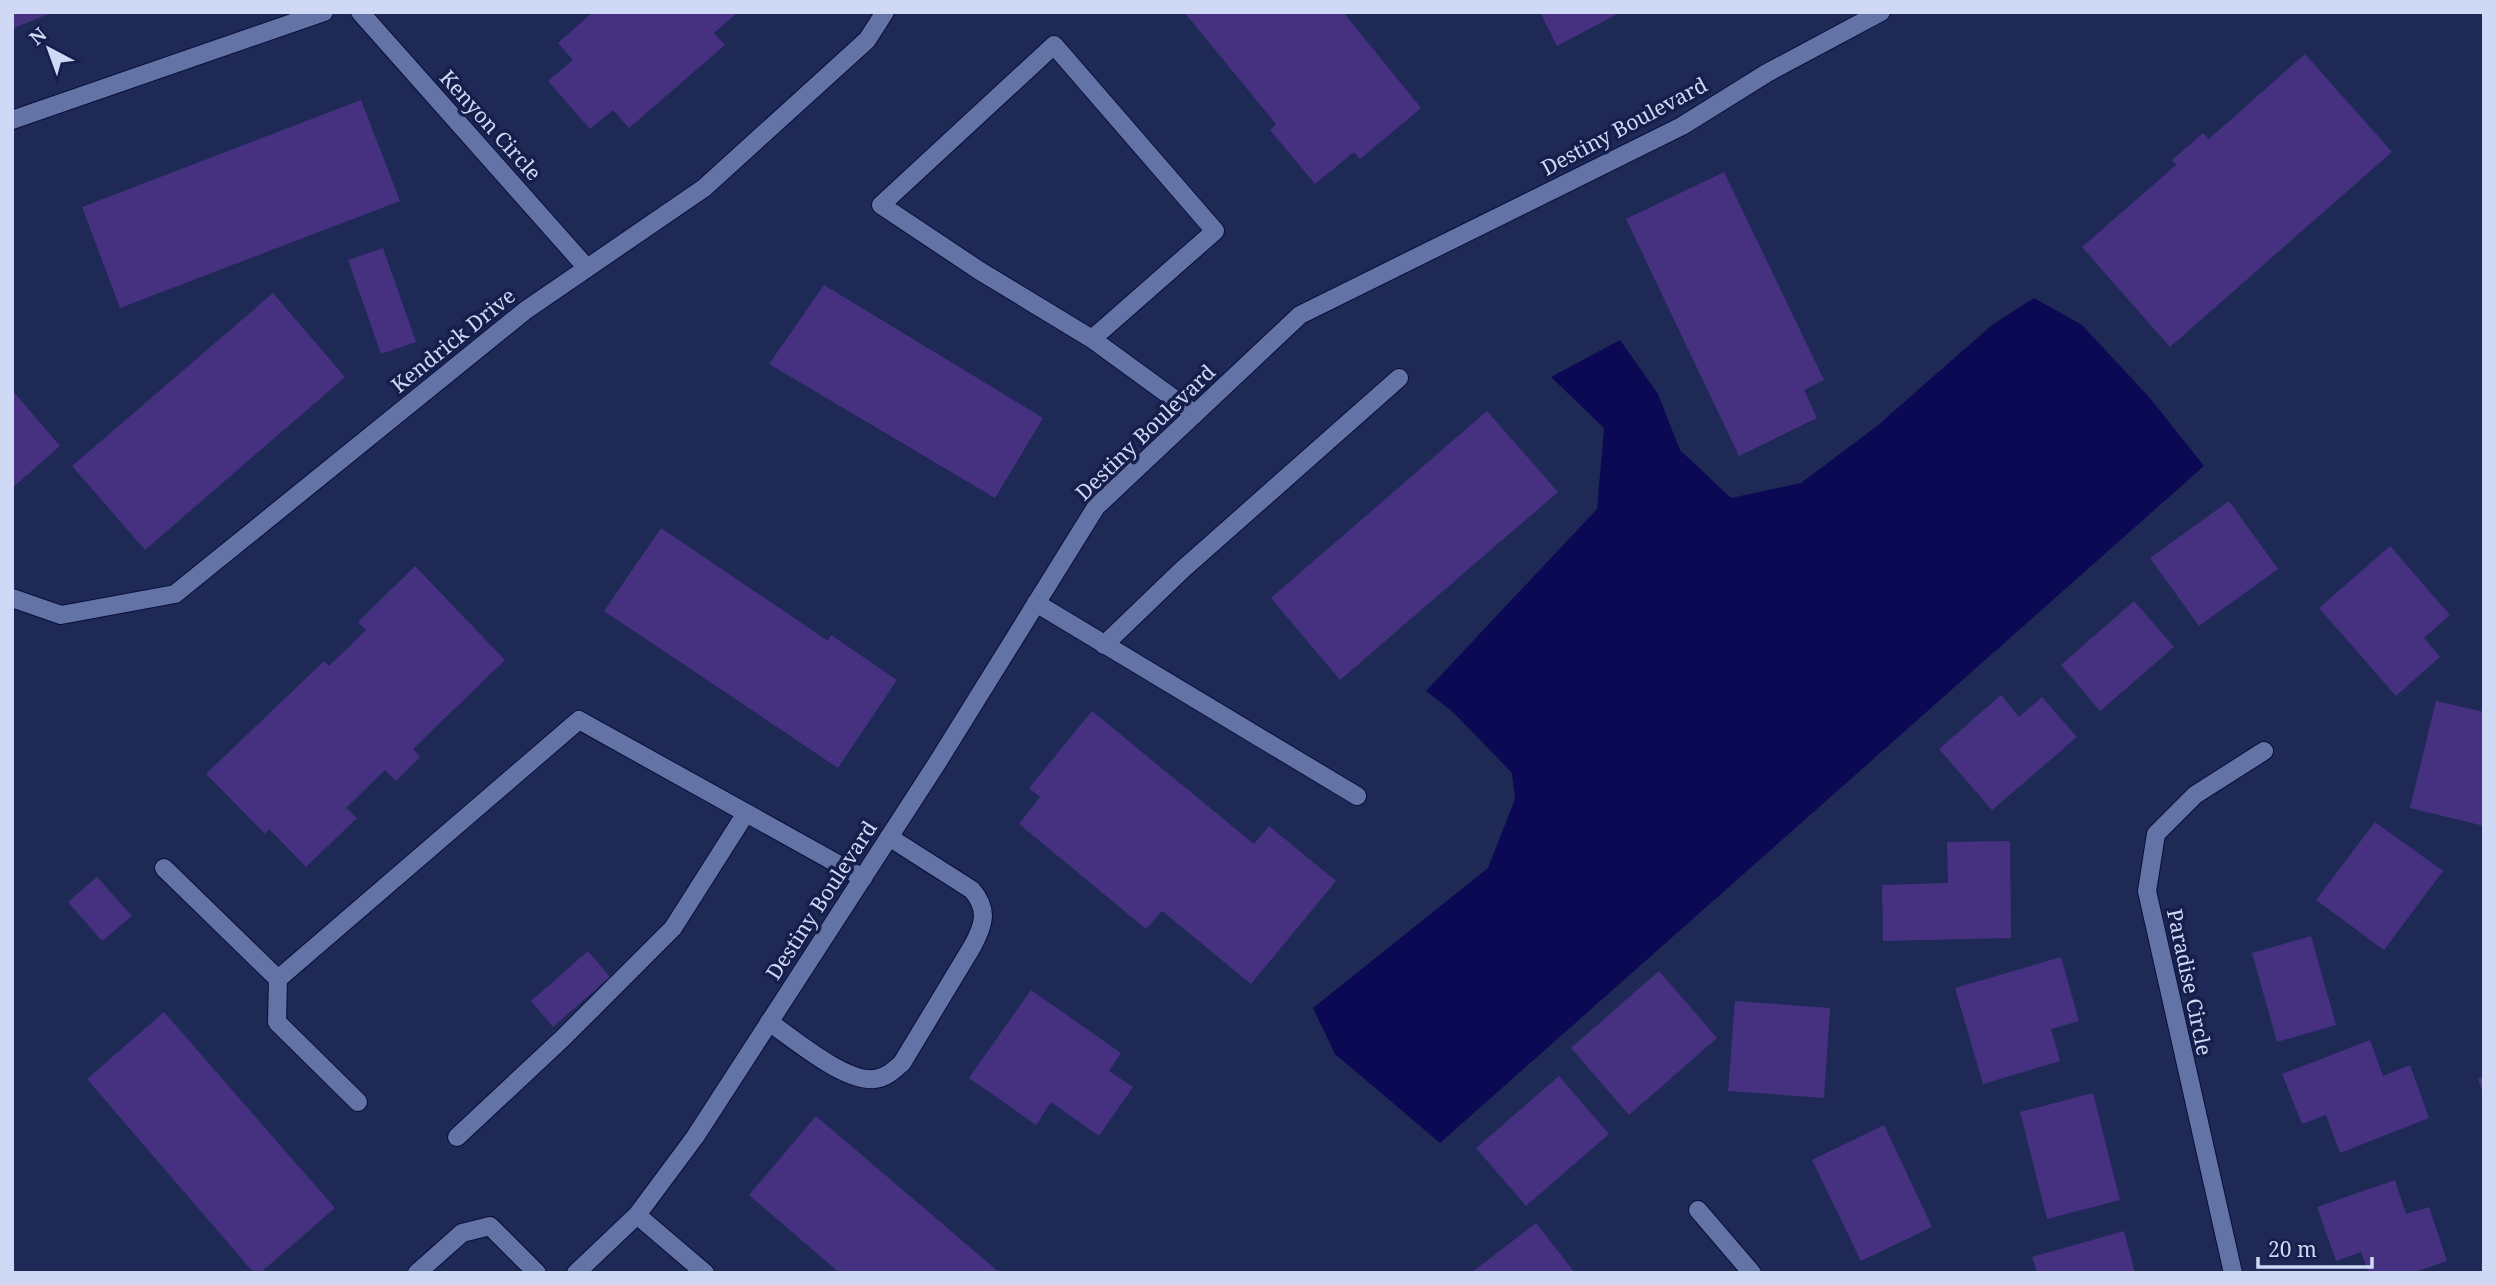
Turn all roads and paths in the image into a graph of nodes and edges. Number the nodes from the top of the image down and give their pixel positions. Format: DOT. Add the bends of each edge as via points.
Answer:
graph roads {
  1 [pos="324,12"];
  2 [pos="360,12"];
  3 [pos="885,12"];
  4 [pos="1881,12"];
  5 [pos="12,120"];
  6 [pos="587,268"];
  7 [pos="1092,339"];
  8 [pos="1399,378"];
  9 [pos="1195,414"];
  10 [pos="12,598"];
  11 [pos="1036,603"];
  12 [pos="1104,645"];
  13 [pos="2264,751"];
  14 [pos="1357,796"];
  15 [pos="746,813"];
  16 [pos="889,837"];
  17 [pos="164,868"];
  18 [pos="863,878"];
  19 [pos="278,979"];
  20 [pos="769,1022"];
  21 [pos="358,1102"];
  22 [pos="457,1137"];
  23 [pos="1698,1210"];
  24 [pos="637,1216"];
  25 [pos="417,1273"];
  26 [pos="537,1273"];
  27 [pos="576,1273"];
  28 [pos="705,1273"];
  29 [pos="1752,1273"];
  30 [pos="2233,1273"];
  1 -- 5 [label="street"];
  2 -- 6 [label="street, Kenyon Circle"];
  3 -- 6 [label="street, Kendrick Drive" via="867,40 704,188"];
  4 -- 9 [label="street, Destiny Boulevard" via="1767,73 1682,126 1300,315"];
  6 -- 10 [label="street, Kendrick Drive" via="526,310 175,594 61,615"];
  7 -- 7 [label="street" via="1215,231 1054,45 881,205"];
  7 -- 9 [label="street"];
  8 -- 12 [label="street"];
  9 -- 11 [label="street, Destiny Boulevard" via="1096,507"];
  11 -- 12 [label="street"];
  11 -- 16 [label="street, Destiny Boulevard"];
  12 -- 14 [label="street"];
  13 -- 30 [label="street, Paradise Circle" via="2195,794 2156,834 2147,891"];
  15 -- 18 [label="street"];
  15 -- 19 [label="street" via="579,720"];
  15 -- 22 [label="street" via="673,928"];
  16 -- 18 [label="street, Destiny Boulevard"];
  16 -- 20 [label="street" via="972,890 985,914 972,947 902,1063 887,1076 872,1080 855,1077"];
  17 -- 19 [label="street"];
  18 -- 20 [label="street, Destiny Boulevard"];
  19 -- 21 [label="street" via="277,1022"];
  20 -- 24 [label="street, Destiny Boulevard" via="695,1137"];
  23 -- 29 [label="street"];
  24 -- 27 [label="street, Destiny Boulevard"];
  24 -- 28 [label="street"];
  25 -- 26 [label="street" via="463,1233 490,1226"];
}
